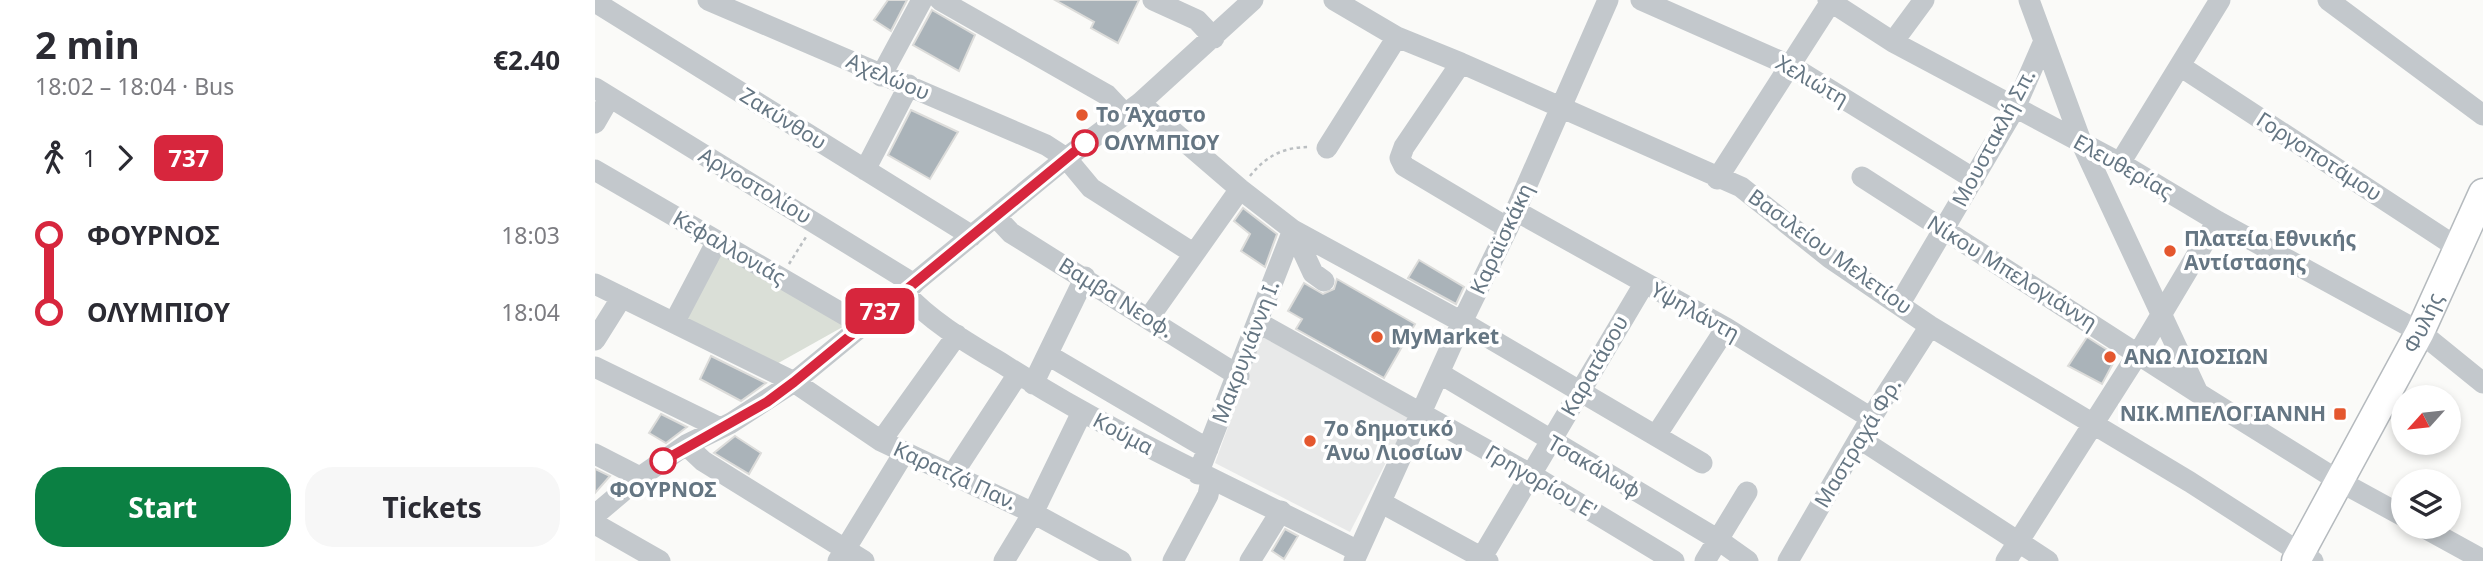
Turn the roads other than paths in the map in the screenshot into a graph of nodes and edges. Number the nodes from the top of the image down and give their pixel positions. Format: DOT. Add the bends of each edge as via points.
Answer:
graph roads {
  1 [pos="708,0"];
  2 [pos="922,0"];
  3 [pos="940,0"];
  4 [pos="1153,0"];
  5 [pos="1253,0"];
  6 [pos="1334,0"];
  7 [pos="1608,0"];
  8 [pos="1641,0"];
  9 [pos="1830,0"];
  10 [pos="1924,0"];
  11 [pos="2029,0"];
  12 [pos="2220,0"];
  13 [pos="2328,0"];
  14 [pos="595,2"];
  15 [pos="1397,37"];
  16 [pos="1214,38"];
  17 [pos="2044,41"];
  18 [pos="1893,42"];
  19 [pos="1461,62"];
  20 [pos="1791,66"];
  21 [pos="2181,66"];
  22 [pos="881,76"];
  23 [pos="909,85"];
  24 [pos="602,93"];
  25 [pos="1561,107"];
  26 [pos="1132,108"];
  27 [pos="2015,108"];
  28 [pos="2483,115"];
  29 [pos="595,123"];
  30 [pos="2082,144"];
  31 [pos="1327,148"];
  32 [pos="1066,158"];
  33 [pos="2120,163"];
  34 [pos="595,170"];
  35 [pos="865,170"];
  36 [pos="1862,177"];
  37 [pos="1717,179"];
  38 [pos="1974,179"];
  39 [pos="1240,189"];
  40 [pos="2483,192"];
  41 [pos="996,217"];
  42 [pos="1512,220"];
  43 [pos="2217,221"];
  44 [pos="1293,230"];
  45 [pos="1943,231"];
  46 [pos="972,236"];
  47 [pos="2469,239"];
  48 [pos="717,241"];
  49 [pos="1193,253"];
  50 [pos="1084,278"];
  51 [pos="1324,281"];
  52 [pos="595,284"];
  53 [pos="1644,284"];
  54 [pos="909,288"];
  55 [pos="622,297"];
  56 [pos="1899,305"];
  57 [pos="2162,310"];
  58 [pos="1148,319"];
  59 [pos="675,321"];
  60 [pos="1462,322"];
  61 [pos="1259,323"];
  62 [pos="862,325"];
  63 [pos="1930,326"];
  64 [pos="1726,328"];
  65 [pos="2420,332"];
  66 [pos="957,335"];
  67 [pos="595,340"];
  68 [pos="2139,352"];
  69 [pos="1048,355"];
  70 [pos="595,367"];
  71 [pos="1440,373"];
  72 [pos="1239,376"];
  73 [pos="1025,379"];
  74 [pos="794,382"];
  75 [pos="2483,383"];
  76 [pos="1580,390"];
  77 [pos="2198,393"];
  78 [pos="1082,412"];
  79 [pos="1421,413"];
  80 [pos="1871,418"];
  81 [pos="2091,423"];
  82 [pos="720,428"];
  83 [pos="1657,434"];
  84 [pos="1860,439"];
  85 [pos="881,441"];
  86 [pos="1551,442"];
  87 [pos="686,445"];
  88 [pos="1208,449"];
  89 [pos="904,453"];
  90 [pos="595,454"];
  91 [pos="1702,463"];
  92 [pos="952,475"];
  93 [pos="1532,475"];
  94 [pos="640,477"];
  95 [pos="1205,477"];
  96 [pos="2339,481"];
  97 [pos="1748,492"];
  98 [pos="1382,503"];
  99 [pos="2391,509"];
  100 [pos="1281,511"];
  101 [pos="1033,513"];
  102 [pos="595,515"];
  103 [pos="595,524"];
  104 [pos="1717,539"];
  105 [pos="2445,539"];
  106 [pos="2018,542"];
  107 [pos="841,556"];
  108 [pos="1356,556"];
  109 [pos="2303,558"];
  110 [pos="1485,559"];
  111 [pos="2483,560"];
  112 [pos="660,561"];
  113 [pos="864,561"];
  114 [pos="1005,561"];
  115 [pos="1121,561"];
  116 [pos="1173,561"];
  117 [pos="1250,561"];
  118 [pos="1674,561"];
  119 [pos="1705,561"];
  120 [pos="1748,561"];
  121 [pos="1788,561"];
  122 [pos="2005,561"];
  123 [pos="2048,561"];
  1 -- 22 [label="street, Αχελώου"];
  2 -- 22 [label="street"];
  3 -- 26 [label="street"];
  4 -- 16 [label="street" via="1197,20"];
  5 -- 16 [label="street"];
  6 -- 15 [label="street, Βασιλείου Μελετίου"];
  7 -- 25 [label="street, Καραϊσκάκη"];
  8 -- 20 [label="street, Χελιώτη"];
  9 -- 18 [label="street, Ελευθερίας"];
  9 -- 20 [label="street"];
  10 -- 18 [label="street"];
  11 -- 17 [label="street"];
  12 -- 21 [label="street"];
  13 -- 28 [label="street"];
  14 -- 35 [label="street, Ζακύνθου"];
  15 -- 19 [label="street, Βασιλείου Μελετίου"];
  15 -- 31 [label="street"];
  16 -- 26 [label="street"];
  17 -- 27 [label="street, Μουστακλή Σπ."];
  17 -- 30 [label="street"];
  18 -- 27 [label="street, Ελευθερίας"];
  19 -- 25 [label="street, Βασιλείου Μελετίου"];
  19 -- 42 [label="street, Υψηλάντη" via="1400,158 1404,166"];
  20 -- 37 [label="street"];
  20 -- 38 [label="street, Χελιώτη"];
  21 -- 33 [label="street"];
  21 -- 47 [label="street, Γοργοποτάμου"];
  22 -- 23 [label="street, Αχελώου"];
  23 -- 32 [label="street, Αχελώου"];
  23 -- 35 [label="street"];
  24 -- 29 [label="street"];
  24 -- 54 [label="street, Αργοστολίου" via="815,223"];
  25 -- 37 [label="street, Βασιλείου Μελετίου"];
  25 -- 42 [label="street, Καραϊσκάκη"];
  26 -- 32 [label="street"];
  26 -- 39 [label="street"];
  27 -- 30 [label="street, Ελευθερίας"];
  27 -- 38 [label="street, Μουστακλή Σπ."];
  30 -- 33 [label="street, Ελευθερίας"];
  30 -- 57 [label="street"];
  32 -- 41 [label="street"];
  32 -- 49 [label="street" via="1091,188"];
  33 -- 43 [label="street, Ελευθερίας"];
  34 -- 48 [label="street, Κεφαλλονιάς"];
  35 -- 46 [label="street, Ζακύνθου"];
  36 -- 45 [label="street, Νίκου Μπελογιάννη"];
  37 -- 56 [label="street, Βασιλείου Μελετίου" via="1741,187 1830,258"];
  38 -- 45 [label="street, Μουστακλή Σπ."];
  39 -- 44 [label="street"];
  39 -- 49 [label="street"];
  40 -- 47 [label="main road, Φυλής"];
  41 -- 46 [label="street"];
  41 -- 50 [label="street, Βαμβα Νεοφ." via="1011,233"];
  42 -- 53 [label="street, Υψηλάντη"];
  42 -- 60 [label="street, Καραϊσκάκη"];
  43 -- 57 [label="street"];
  43 -- 65 [label="street, Ελευθερίας"];
  44 -- 51 [label="street" via="1313,273"];
  44 -- 60 [label="street"];
  44 -- 61 [label="street, Μακρυγιάννη Ι."];
  45 -- 56 [label="street, Μουστακλή Σπ."];
  45 -- 68 [label="street, Νίκου Μπελογιάννη"];
  46 -- 54 [label="street"];
  47 -- 65 [label="main road, Φυλής"];
  48 -- 59 [label="street"];
  48 -- 62 [label="street, Κεφαλλονιάς"];
  49 -- 58 [label="street"];
  50 -- 58 [label="street, Βαμβα Νεοφ."];
  50 -- 69 [label="street"];
  52 -- 55 [label="street, Καρατζά Παν."];
  53 -- 64 [label="street, Υψηλάντη"];
  53 -- 76 [label="street, Καρατάσου"];
  54 -- 62 [label="street"];
  54 -- 66 [label="street, Κούμα" via="918,307"];
  55 -- 59 [label="street, Καρατζά Παν."];
  55 -- 67 [label="street"];
  56 -- 63 [label="street, Βασιλείου Μελετίου"];
  57 -- 68 [label="street"];
  57 -- 77 [label="street"];
  58 -- 72 [label="street, Βαμβα Νεοφ."];
  59 -- 74 [label="street, Καρατζά Παν."];
  60 -- 71 [label="street, Καραϊσκάκη"];
  60 -- 76 [label="street"];
  61 -- 72 [label="street, Μακρυγιάννη Ι."];
  61 -- 79 [label="street, Γρηγορίου Ε'"];
  62 -- 74 [label="street"];
  63 -- 80 [label="street, Μαστραχά Φρ."];
  63 -- 81 [label="street, Βασιλείου Μελετίου"];
  64 -- 80 [label="street, Υψηλάντη"];
  64 -- 83 [label="street"];
  65 -- 75 [label="street, Ελευθερίας"];
  65 -- 96 [label="main road, Φυλής"];
  66 -- 73 [label="street, Κούμα"];
  66 -- 85 [label="street"];
  68 -- 77 [label="street, Νίκου Μπελογιάννη"];
  68 -- 81 [label="street"];
  69 -- 73 [label="street"];
  69 -- 88 [label="street"];
  70 -- 82 [label="street"];
  71 -- 79 [label="street, Καραϊσκάκη"];
  71 -- 86 [label="street, Τσακάλωφ"];
  72 -- 88 [label="street, Μακρυγιάννη Ι."];
  73 -- 78 [label="street, Κούμα"];
  73 -- 92 [label="street"];
  74 -- 82 [label="street"];
  74 -- 85 [label="street, Καρατζά Παν."];
  76 -- 83 [label="street"];
  76 -- 86 [label="street, Καρατάσου"];
  77 -- 96 [label="street, Νίκου Μπελογιάννη"];
  78 -- 95 [label="street, Κούμα"];
  78 -- 101 [label="street"];
  79 -- 93 [label="street, Γρηγορίου Ε'"];
  79 -- 98 [label="street, Καραϊσκάκη"];
  80 -- 84 [label="street, Μαστραχά Φρ."];
  81 -- 106 [label="street"];
  81 -- 109 [label="street, Βασιλείου Μελετίου"];
  82 -- 87 [label="street"];
  83 -- 91 [label="street"];
  84 -- 106 [label="street"];
  84 -- 121 [label="street, Μαστραχά Φρ."];
  85 -- 89 [label="street, Καρατζά Παν."];
  86 -- 93 [label="street, Καρατάσου"];
  86 -- 104 [label="street, Τσακάλωφ"];
  87 -- 94 [label="street"];
  87 -- 107 [label="street"];
  88 -- 95 [label="street, Μακρυγιάννη Ι."];
  89 -- 92 [label="street, Καρατζά Παν."];
  89 -- 107 [label="street"];
  90 -- 94 [label="street"];
  92 -- 101 [label="street, Καρατζά Παν."];
  93 -- 110 [label="street, Καρατάσου"];
  93 -- 118 [label="street, Γρηγορίου Ε'"];
  94 -- 102 [label="street"];
  95 -- 100 [label="street, Κούμα"];
  95 -- 116 [label="street, Μακρυγιάννη Ι." via="1207,495"];
  96 -- 99 [label="street, Νίκου Μπελογιάννη"];
  96 -- 109 [label="main road, Φυλής"];
  97 -- 104 [label="street"];
  98 -- 108 [label="street, Καραϊσκάκη"];
  98 -- 110 [label="street"];
  100 -- 108 [label="street, Κούμα"];
  100 -- 117 [label="street"];
  101 -- 114 [label="street"];
  101 -- 115 [label="street, Καρατζά Παν."];
  103 -- 112 [label="street"];
  104 -- 119 [label="street"];
  104 -- 120 [label="street, Τσακάλωφ"];
  105 -- 111 [label="street"];
  106 -- 122 [label="street"];
  106 -- 123 [label="street"];
  107 -- 113 [label="street"];
}
